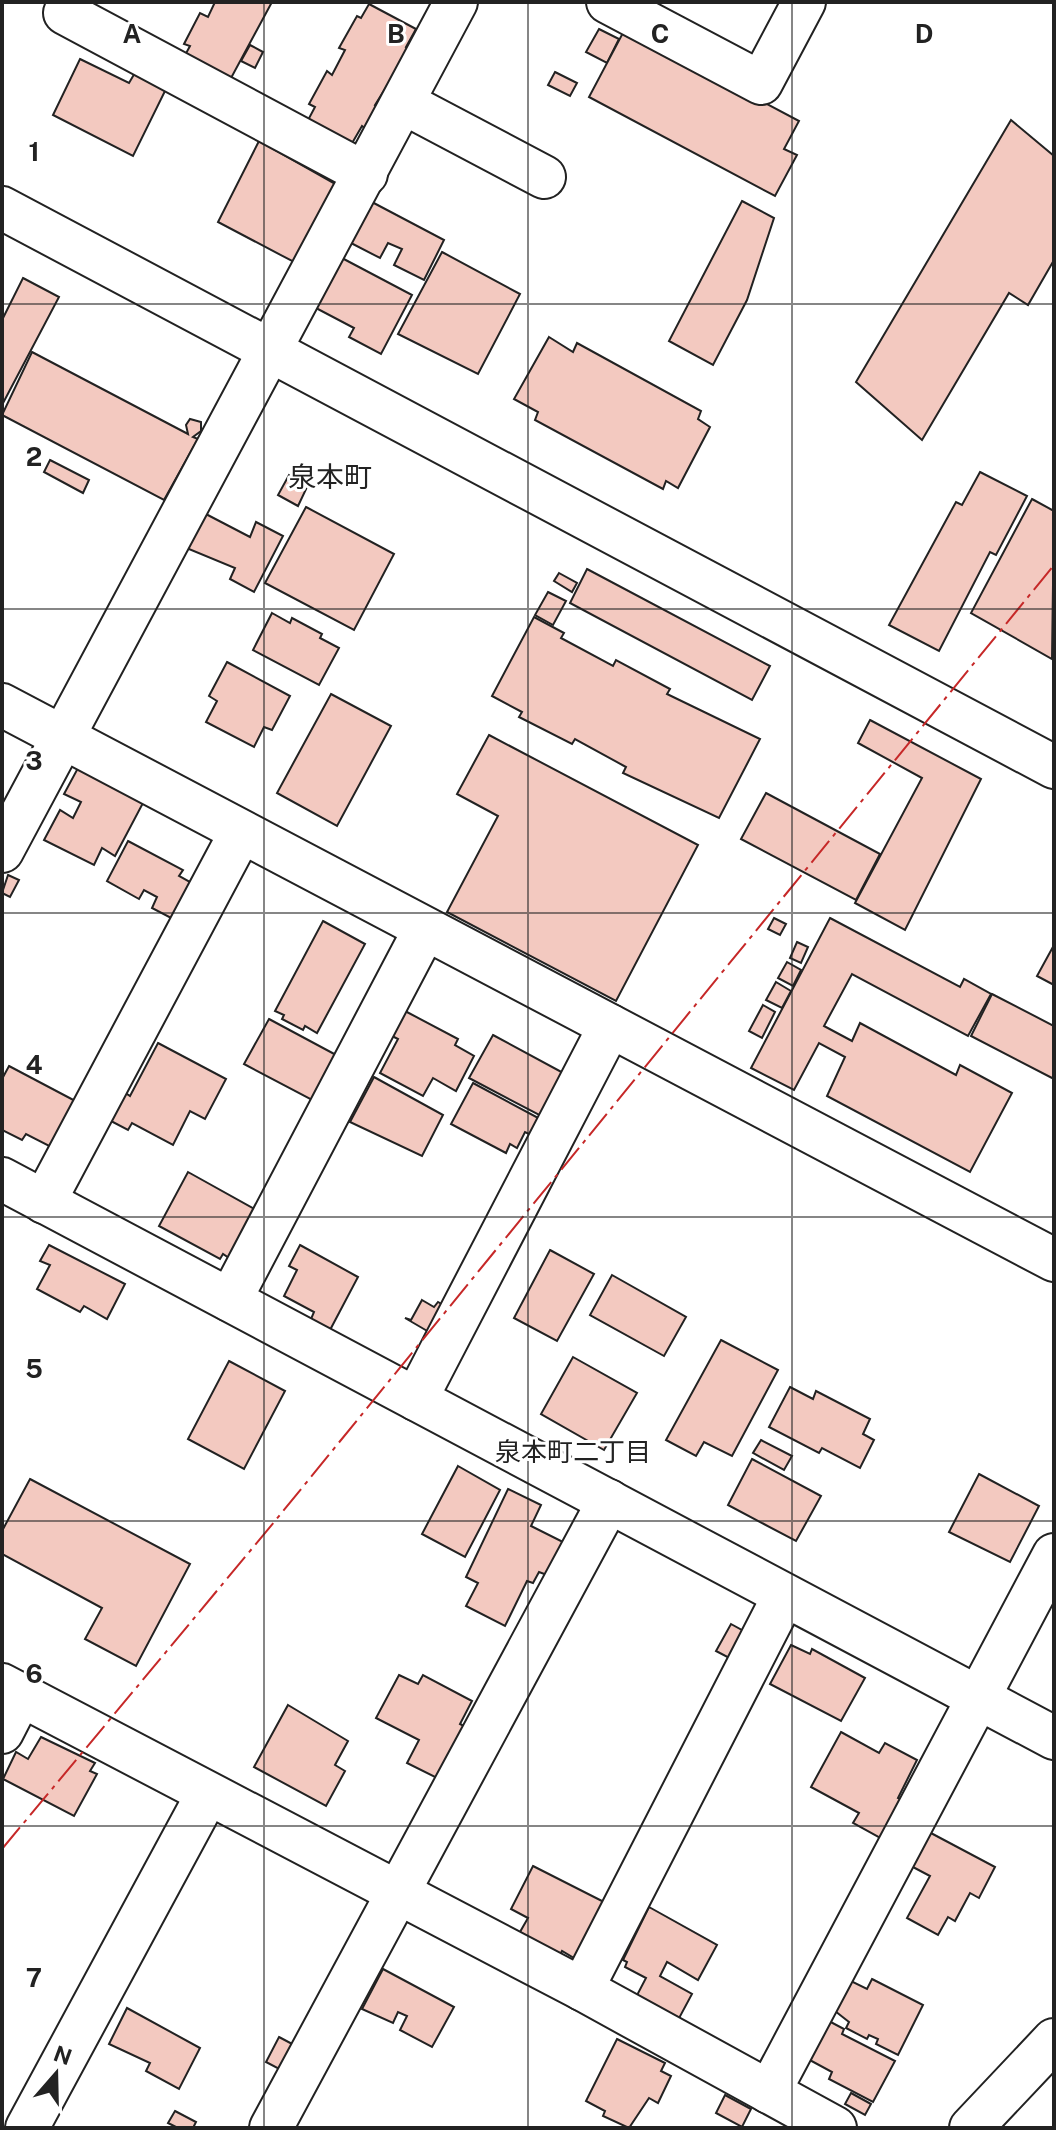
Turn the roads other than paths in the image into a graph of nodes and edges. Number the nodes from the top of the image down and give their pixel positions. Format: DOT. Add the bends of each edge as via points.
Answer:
graph roads {
  1 [pos="456,2"];
  2 [pos="608,2"];
  3 [pos="804,2"];
  4 [pos="60,6"];
  5 [pos="404,103"];
  6 [pos="366,174"];
  7 [pos="544,177"];
  8 [pos="2,208"];
  9 [pos="272,352"];
  10 [pos="2,705"];
  11 [pos="63,738"];
  12 [pos="1054,767"];
  13 [pos="241,832"];
  14 [pos="2,851"];
  15 [pos="425,929"];
  16 [pos="610,1026"];
  17 [pos="2,1179"];
  18 [pos="44,1202"];
  19 [pos="1054,1260"];
  20 [pos="230,1300"];
  21 [pos="416,1399"];
  22 [pos="609,1501"];
  23 [pos="1054,1555"];
  24 [pos="784,1596"];
  25 [pos="12,1690"];
  26 [pos="978,1699"];
  27 [pos="2,1732"];
  28 [pos="1054,1738"];
  29 [pos="207,1795"];
  30 [pos="399,1895"];
  31 [pos="582,1989"];
  32 [pos="1054,2040"];
  33 [pos="769,2092"];
  34 [pos="27,2128"];
  35 [pos="271,2128"];
  36 [pos="835,2128"];
  37 [pos="971,2128"];
  1 -- 5 [label="street"];
  2 -- 3 [label="street" via="761,83"];
  4 -- 6 [label="street"];
  5 -- 6 [label="street"];
  5 -- 7 [label="street"];
  6 -- 9 [label="street"];
  8 -- 9 [label="street"];
  9 -- 11 [label="street"];
  9 -- 12 [label="street"];
  10 -- 11 [label="street"];
  11 -- 13 [label="street"];
  11 -- 14 [label="street"];
  13 -- 15 [label="street"];
  13 -- 18 [label="street"];
  15 -- 16 [label="street"];
  15 -- 20 [label="street"];
  16 -- 19 [label="street"];
  16 -- 21 [label="street"];
  17 -- 18 [label="street"];
  18 -- 20 [label="street"];
  20 -- 21 [label="street"];
  21 -- 22 [label="street"];
  22 -- 24 [label="street"];
  22 -- 30 [label="street"];
  23 -- 26 [label="street"];
  24 -- 26 [label="street"];
  24 -- 31 [label="street"];
  25 -- 27 [label="street"];
  25 -- 29 [label="street"];
  26 -- 28 [label="street"];
  26 -- 33 [label="street"];
  29 -- 30 [label="street"];
  29 -- 34 [label="street"];
  30 -- 31 [label="street"];
  30 -- 35 [label="street"];
  31 -- 33 [label="street"];
  32 -- 37 [label="street"];
  33 -- 36 [label="street"];
}
